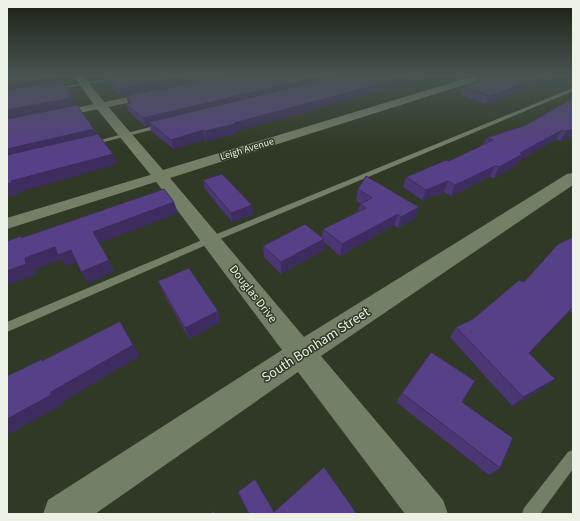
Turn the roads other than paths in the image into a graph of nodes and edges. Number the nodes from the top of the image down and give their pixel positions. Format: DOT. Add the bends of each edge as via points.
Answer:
graph roads {
  1 [pos="96,99"];
  2 [pos="132,99"];
  3 [pos="405,99"];
  4 [pos="548,99"];
  5 [pos="101,106"];
  6 [pos="170,123"];
  7 [pos="7,125"];
  8 [pos="125,134"];
  9 [pos="88,144"];
  10 [pos="160,176"];
  11 [pos="573,178"];
  12 [pos="7,224"];
  13 [pos="210,240"];
  14 [pos="7,327"];
  15 [pos="301,354"];
  16 [pos="573,457"];
  17 [pos="62,514"];
  18 [pos="429,514"];
  19 [pos="530,514"];
  1 -- 5 [label="street, Douglas Drive"];
  2 -- 5 [label="street"];
  3 -- 10 [label="street, Leigh Avenue"];
  4 -- 13 [label="lane"];
  5 -- 7 [label="street"];
  5 -- 8 [label="street, Douglas Drive"];
  6 -- 8 [label="lane"];
  8 -- 9 [label="lane"];
  8 -- 10 [label="street, Douglas Drive"];
  10 -- 12 [label="street, Leigh Avenue"];
  10 -- 13 [label="street, Douglas Drive"];
  11 -- 15 [label="street, South Bonham Street"];
  13 -- 14 [label="lane"];
  13 -- 15 [label="street, Douglas Drive"];
  15 -- 17 [label="street, South Bonham Street"];
  15 -- 18 [label="street, Douglas Drive"];
  16 -- 19 [label="lane"];
}
